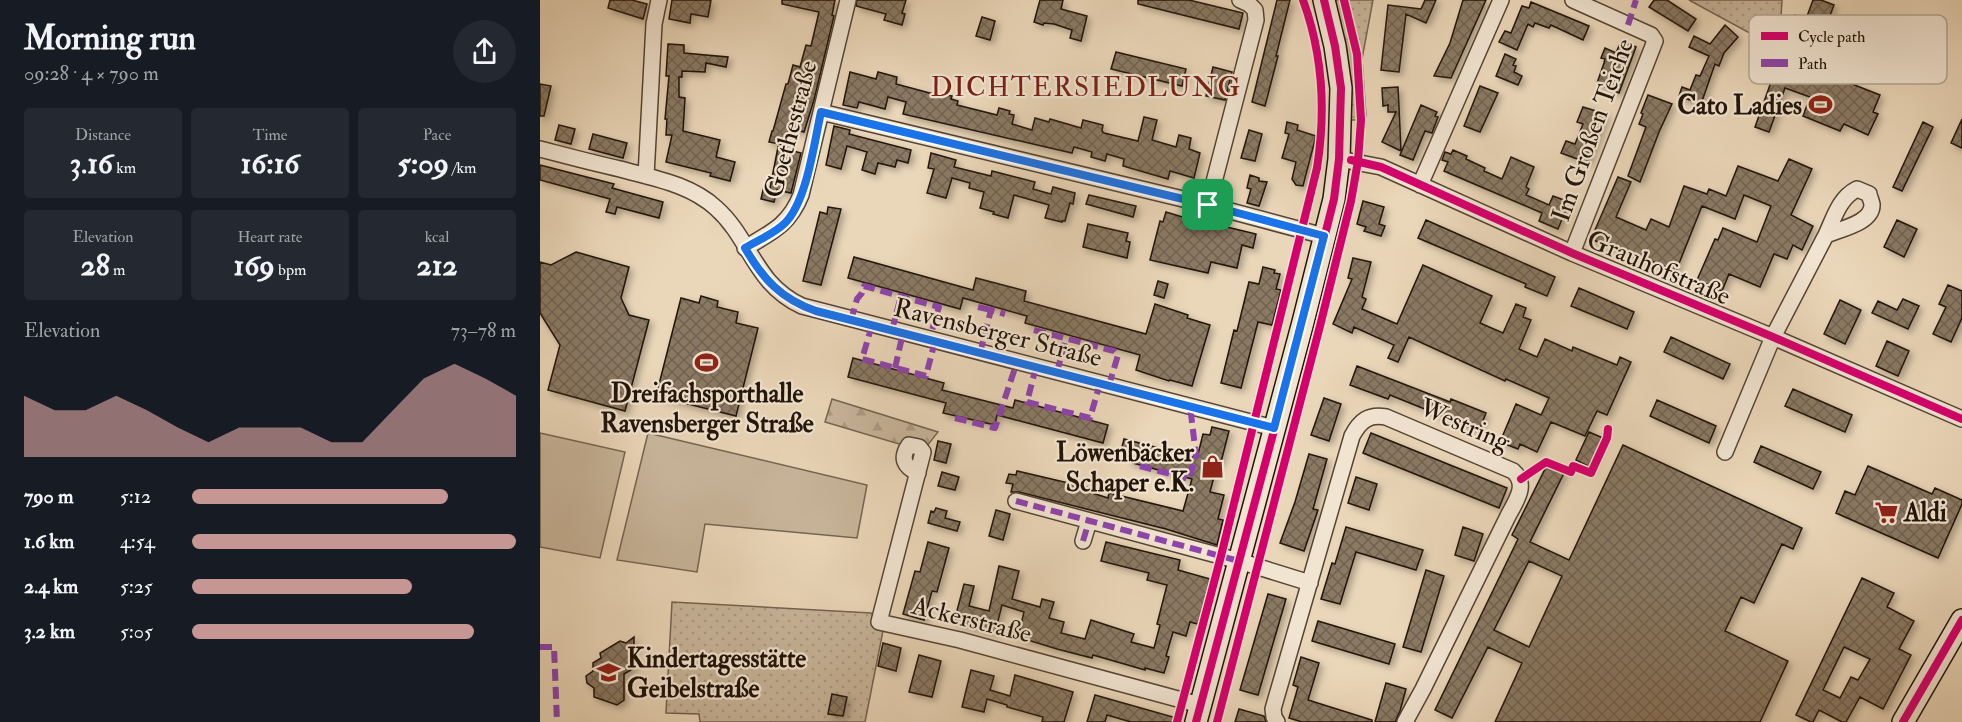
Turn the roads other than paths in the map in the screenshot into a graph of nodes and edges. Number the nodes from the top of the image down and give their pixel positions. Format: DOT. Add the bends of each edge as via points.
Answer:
graph roads {
  1 [pos="659,0"];
  2 [pos="848,0"];
  3 [pos="1240,0"];
  4 [pos="1323,0"];
  5 [pos="1501,0"];
  6 [pos="1573,0"];
  7 [pos="821,112"];
  8 [pos="540,149"];
  9 [pos="1339,159"];
  10 [pos="646,176"];
  11 [pos="1420,185"];
  12 [pos="1208,205"];
  13 [pos="1826,235"];
  14 [pos="1324,236"];
  15 [pos="742,243"];
  16 [pos="1572,253"];
  17 [pos="1773,337"];
  18 [pos="1962,419"];
  19 [pos="1274,428"];
  20 [pos="1725,452"];
  21 [pos="918,473"];
  22 [pos="1016,501"];
  23 [pos="1089,521"];
  24 [pos="1083,542"];
  25 [pos="1239,561"];
  26 [pos="1310,582"];
  27 [pos="1962,620"];
  28 [pos="1198,713"];
  29 [pos="1277,722"];
  30 [pos="1405,722"];
  31 [pos="1903,722"];
  1 -- 10 [label="street" via="654,24"];
  2 -- 7 [label="street, Goethestraße"];
  3 -- 12 [label="street" via="1255,10 1256,20"];
  4 -- 9 [label="main road" via="1341,88"];
  5 -- 11 [label="street"];
  6 -- 16 [label="street, Im Großen Teiche" via="1651,35 1655,41"];
  7 -- 12 [label="street"];
  7 -- 15 [label="street, Goethestraße" via="801,195 792,214 778,229"];
  8 -- 10 [label="street, Ravensberger Straße"];
  9 -- 11 [label="street, Grauhofstraße" via="1381,167"];
  9 -- 14 [label="main road"];
  10 -- 15 [label="street, Ravensberger Straße" via="697,194 723,215"];
  11 -- 16 [label="street, Grauhofstraße"];
  12 -- 14 [label="street"];
  13 -- 17 [label="street"];
  14 -- 19 [label="main road"];
  15 -- 19 [label="street, Ravensberger Straße" via="778,291 802,306"];
  16 -- 17 [label="street, Grauhofstraße"];
  17 -- 18 [label="street, Grauhofstraße"];
  17 -- 20 [label="street"];
  19 -- 25 [label="main road"];
  21 -- 28 [label="street, Ackerstraße" via="879,622 960,640"];
  22 -- 23 [label="street"];
  23 -- 24 [label="street"];
  23 -- 25 [label="street"];
  25 -- 26 [label="street"];
  25 -- 28 [label="main road"];
  26 -- 29 [label="street, Westring" via="1273,709"];
  26 -- 30 [label="street, Westring" via="1352,436 1370,416 1386,417 1518,475 1520,491"];
  27 -- 31 [label="main road"];
}
